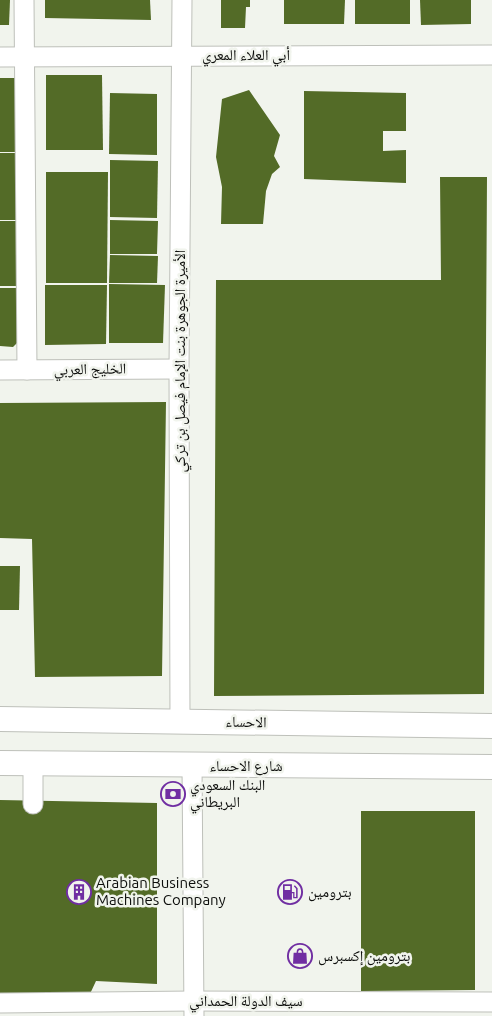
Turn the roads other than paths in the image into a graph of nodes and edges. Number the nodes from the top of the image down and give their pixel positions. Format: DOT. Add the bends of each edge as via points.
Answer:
graph roads {
  1 [pos="24,0"];
  2 [pos="182,0"];
  3 [pos="181,55"];
  4 [pos="492,55"];
  5 [pos="0,56"];
  6 [pos="25,56"];
  7 [pos="179,369"];
  8 [pos="0,370"];
  9 [pos="27,370"];
  10 [pos="0,718"];
  11 [pos="180,721"];
  12 [pos="492,726"];
  13 [pos="0,763"];
  14 [pos="33,764"];
  15 [pos="192,765"];
  16 [pos="492,767"];
  17 [pos="32,804"];
  18 [pos="0,1002"];
  19 [pos="492,1002"];
  20 [pos="194,1008"];
  21 [pos="37,1009"];
  1 -- 6 [label="street"];
  2 -- 3 [label="street, الأميرة الجوهرة بنت الإمام فيصل بن تركي"];
  3 -- 4 [label="street, أبي العلاء المعري"];
  3 -- 6 [label="street, أبي العلاء المعري"];
  3 -- 7 [label="street, الأميرة الجوهرة بنت الإمام فيصل بن تركي"];
  5 -- 6 [label="street, أبي العلاء المعري"];
  6 -- 9 [label="street"];
  7 -- 9 [label="street, الخليج العربي"];
  7 -- 11 [label="street, الأميرة الجوهرة بنت الإمام فيصل بن تركي"];
  8 -- 9 [label="street, الخليج العربي"];
  10 -- 11 [label="main road, الاحساء"];
  11 -- 12 [label="main road, الاحساء"];
  13 -- 14 [label="main road, شارع الاحساء"];
  14 -- 15 [label="main road, شارع الاحساء"];
  14 -- 17 [label="street"];
  15 -- 16 [label="main road, شارع الاحساء"];
  15 -- 20 [label="street"];
  18 -- 21 [label="street, سيف الدولة الحمداني"];
  19 -- 20 [label="street, سيف الدولة الحمداني"];
  20 -- 21 [label="street, سيف الدولة الحمداني"];
}
